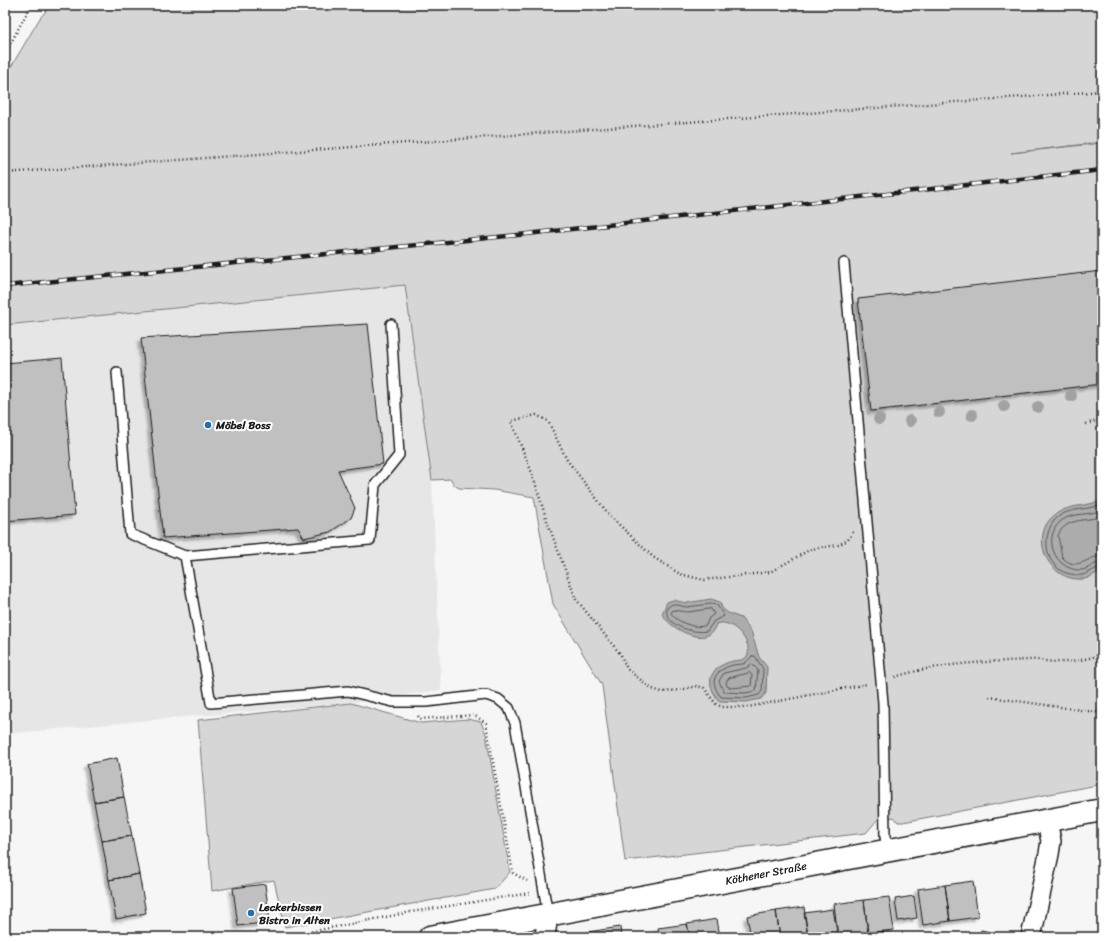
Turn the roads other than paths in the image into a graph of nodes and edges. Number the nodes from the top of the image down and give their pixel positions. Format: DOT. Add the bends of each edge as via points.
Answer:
graph roads {
  1 [pos="844,263"];
  2 [pos="391,324"];
  3 [pos="117,372"];
  4 [pos="185,556"];
  5 [pos="1102,810"];
  6 [pos="1047,821"];
  7 [pos="888,850"];
  8 [pos="548,915"];
  9 [pos="430,937"];
  10 [pos="545,937"];
  11 [pos="1031,937"];
  1 -- 7 [label="lane" via="881,682 885,837"];
  2 -- 4 [label="lane" via="399,455 375,485 370,540"];
  3 -- 4 [label="lane" via="130,534"];
  4 -- 8 [label="lane" via="211,703 348,691 393,702 486,695 498,699 509,708 515,723"];
  5 -- 6 [label="main road, Köthener Straße"];
  6 -- 7 [label="main road, Köthener Straße"];
  6 -- 11 [label="street" via="1050,848"];
  7 -- 8 [label="main road, Köthener Straße"];
  8 -- 9 [label="main road, Köthener Straße"];
  8 -- 10 [label="street"];
}
